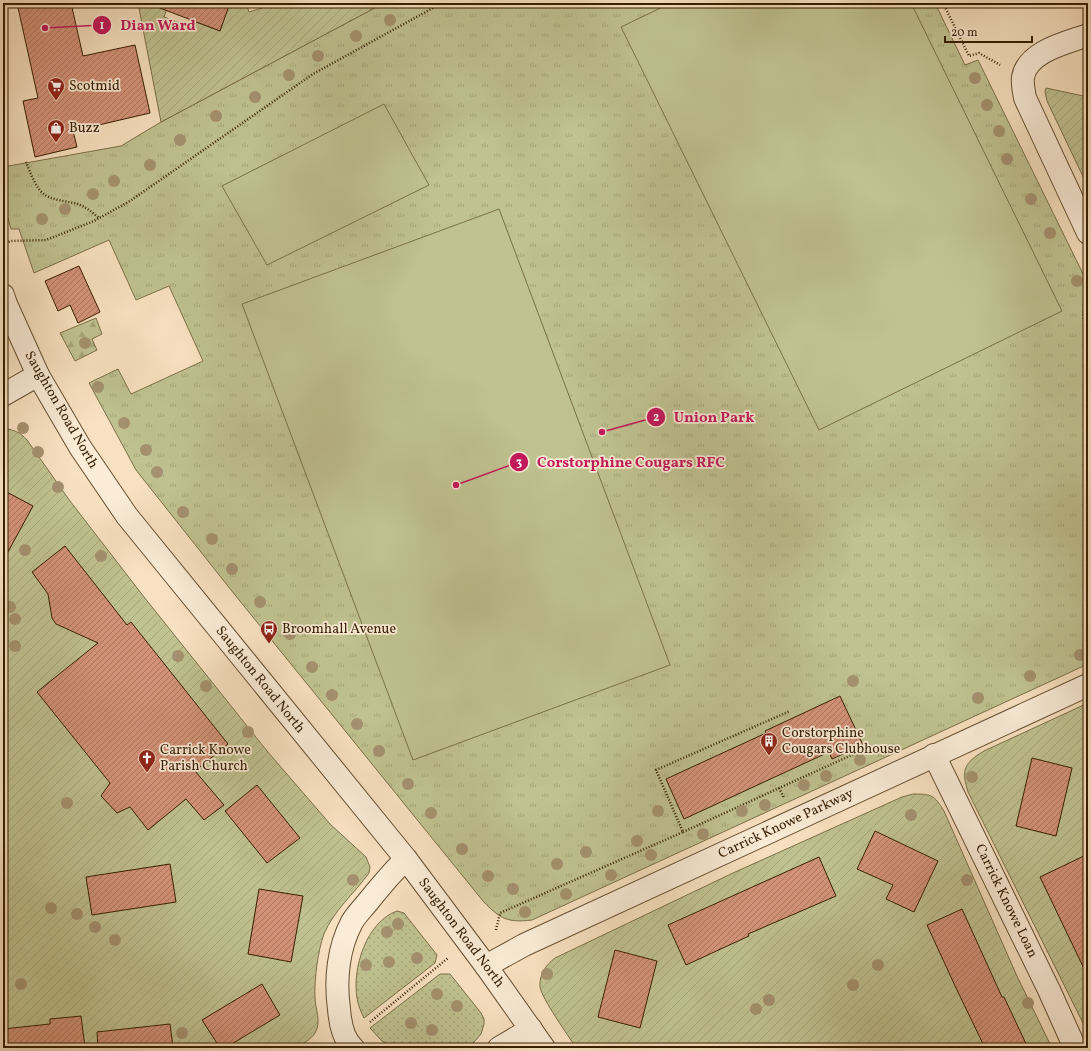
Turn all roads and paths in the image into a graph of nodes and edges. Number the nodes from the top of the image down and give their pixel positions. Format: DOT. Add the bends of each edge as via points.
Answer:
graph roads {
  1 [pos="442,3"];
  2 [pos="943,3"];
  3 [pos="1088,35"];
  4 [pos="1023,78"];
  5 [pos="26,162"];
  6 [pos="99,218"];
  7 [pos="1088,233"];
  8 [pos="3,244"];
  9 [pos="3,295"];
  10 [pos="1088,305"];
  11 [pos="1088,328"];
  12 [pos="38,375"];
  13 [pos="3,395"];
  14 [pos="1088,685"];
  15 [pos="790,711"];
  16 [pos="856,753"];
  17 [pos="934,755"];
  18 [pos="683,832"];
  19 [pos="406,858"];
  20 [pos="468,942"];
  21 [pos="486,966"];
  22 [pos="370,1022"];
  23 [pos="531,1029"];
  24 [pos="347,1047"];
  25 [pos="499,1048"];
  26 [pos="544,1048"];
  27 [pos="1075,1048"];
  1 -- 6 [label="path" via="313,74 130,201"];
  2 -- 4 [label="path" via="970,56 979,53"];
  3 -- 4 [label="street" via="1042,52 1027,64"];
  4 -- 7 [label="street" via="1025,98"];
  5 -- 6 [label="path" via="33,180 44,194 80,205"];
  6 -- 8 [label="path" via="46,240 11,241"];
  9 -- 12 [label="street, Saughton Road North"];
  10 -- 11 [label="path" via="1084,307 1083,317"];
  12 -- 13 [label="street"];
  12 -- 19 [label="street, Saughton Road North" via="80,447 127,516"];
  14 -- 17 [label="street, Carrick Knowe Parkway"];
  15 -- 18 [label="path" via="656,770"];
  16 -- 18 [label="path"];
  17 -- 21 [label="street, Carrick Knowe Parkway" via="524,945"];
  17 -- 27 [label="street, Carrick Knowe Loan" via="1050,990"];
  18 -- 21 [label="path" via="500,913"];
  19 -- 20 [label="street, Saughton Road North"];
  19 -- 24 [label="street" via="352,921 342,950 337,993 339,1015"];
  20 -- 21 [label="street, Saughton Road North"];
  20 -- 22 [label="path"];
  21 -- 23 [label="street, Saughton Road North"];
  23 -- 25 [label="street"];
  23 -- 26 [label="street, Saughton Road North"];
}
